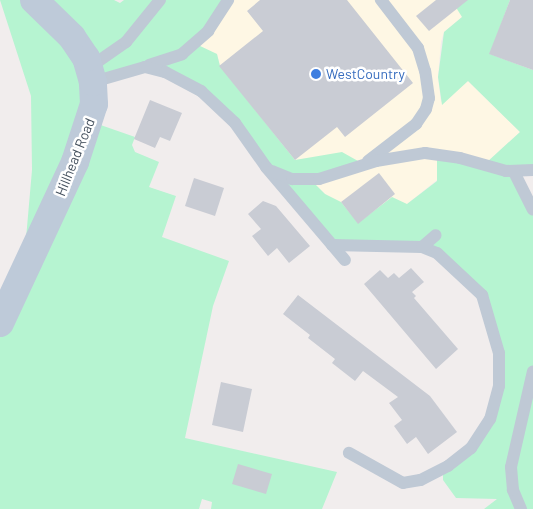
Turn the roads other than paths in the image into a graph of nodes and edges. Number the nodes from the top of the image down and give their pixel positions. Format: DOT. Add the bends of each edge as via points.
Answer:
graph roads {
  1 [pos="34,0"];
  2 [pos="160,0"];
  3 [pos="228,0"];
  4 [pos="381,0"];
  5 [pos="139,67"];
  6 [pos="91,74"];
  7 [pos="363,165"];
  8 [pos="266,166"];
  9 [pos="533,170"];
  10 [pos="514,172"];
  11 [pos="533,210"];
  12 [pos="436,236"];
  13 [pos="332,245"];
  14 [pos="422,247"];
  15 [pos="345,260"];
  16 [pos="0,323"];
  17 [pos="533,371"];
  18 [pos="349,453"];
  19 [pos="521,509"];
  1 -- 6 [label="street" via="72,37"];
  2 -- 6 [label="lane" via="126,42"];
  3 -- 5 [label="lane" via="208,31 182,54 166,62"];
  4 -- 7 [label="lane" via="418,48 429,98 416,124"];
  5 -- 6 [label="lane"];
  5 -- 8 [label="lane" via="166,72 201,91 235,123"];
  6 -- 16 [label="street, Hillhead Road" via="94,104 85,138"];
  7 -- 8 [label="lane" via="319,179 301,180 284,178"];
  7 -- 10 [label="lane" via="413,154 437,154"];
  8 -- 13 [label="lane"];
  9 -- 10 [label="lane"];
  10 -- 11 [label="lane"];
  12 -- 14 [label="lane"];
  13 -- 14 [label="lane"];
  13 -- 15 [label="lane"];
  14 -- 18 [label="lane" via="437,253 460,271 477,288 486,304 499,353 499,386 493,410 471,448 448,466 420,480 398,482"];
  17 -- 19 [label="lane" via="511,467 513,490"];
}
